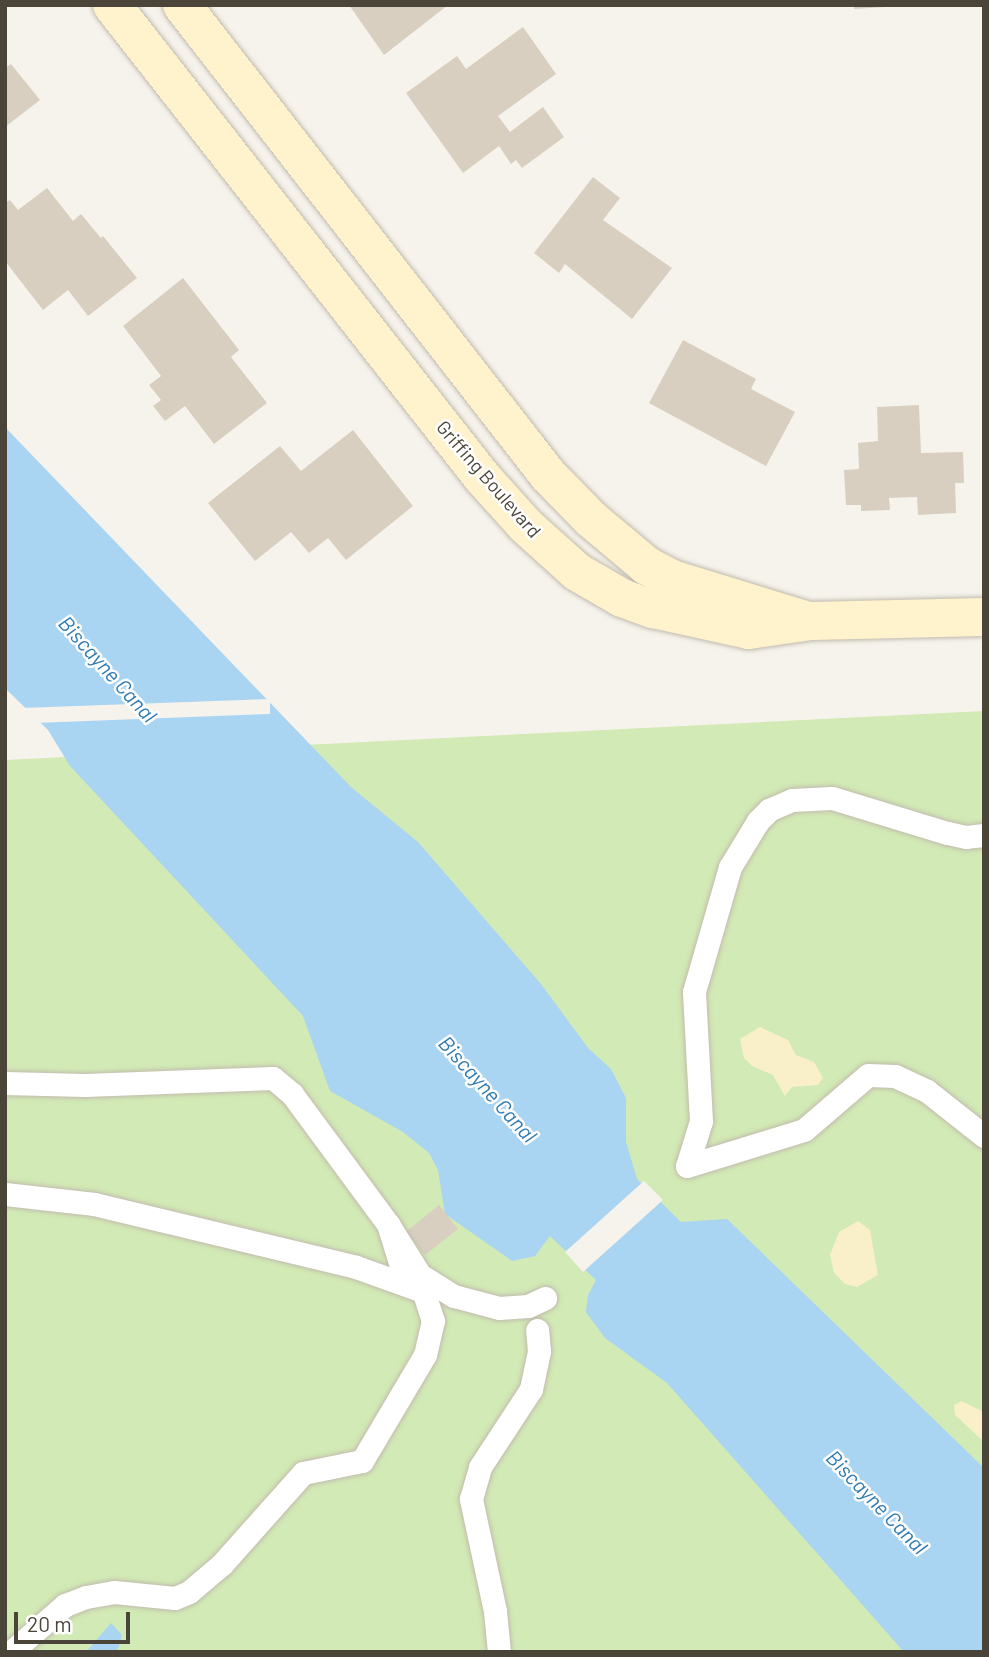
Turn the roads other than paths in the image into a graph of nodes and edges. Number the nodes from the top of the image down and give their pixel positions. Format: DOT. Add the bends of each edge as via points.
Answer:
graph roads {
  1 [pos="112,5"];
  2 [pos="182,5"];
  3 [pos="984,617"];
  4 [pos="811,621"];
  5 [pos="984,835"];
  6 [pos="5,1083"];
  7 [pos="984,1136"];
  8 [pos="5,1194"];
  9 [pos="388,1224"];
  10 [pos="423,1291"];
  11 [pos="499,1308"];
  12 [pos="537,1330"];
  13 [pos="11,1652"];
  14 [pos="499,1652"];
  1 -- 4 [label="street, Griffing Boulevard" via="481,477 554,552 577,572 622,598 685,618 749,630"];
  2 -- 4 [label="street" via="548,475 590,519 647,566 675,580"];
  3 -- 4 [label="street"];
  5 -- 7 [label="lane" via="947,833 832,798 792,800 769,810 758,821 730,867 697,978 694,1037 701,1121 687,1166 804,1130 868,1075 895,1076 927,1091"];
  6 -- 9 [label="lane" via="273,1078 292,1094"];
  8 -- 10 [label="lane" via="94,1204 356,1268"];
  9 -- 10 [label="lane" via="401,1266"];
  9 -- 11 [label="lane" via="420,1275 454,1296"];
  10 -- 13 [label="lane" via="433,1321 425,1355 362,1461 303,1473 228,1557 189,1592 175,1598 114,1592 86,1597 65,1605"];
  11 -- 12 [label="lane"];
  11 -- 12 [label="lane" via="537,1302"];
  12 -- 14 [label="lane" via="540,1351 531,1389 480,1467 471,1499 493,1598"];
}
